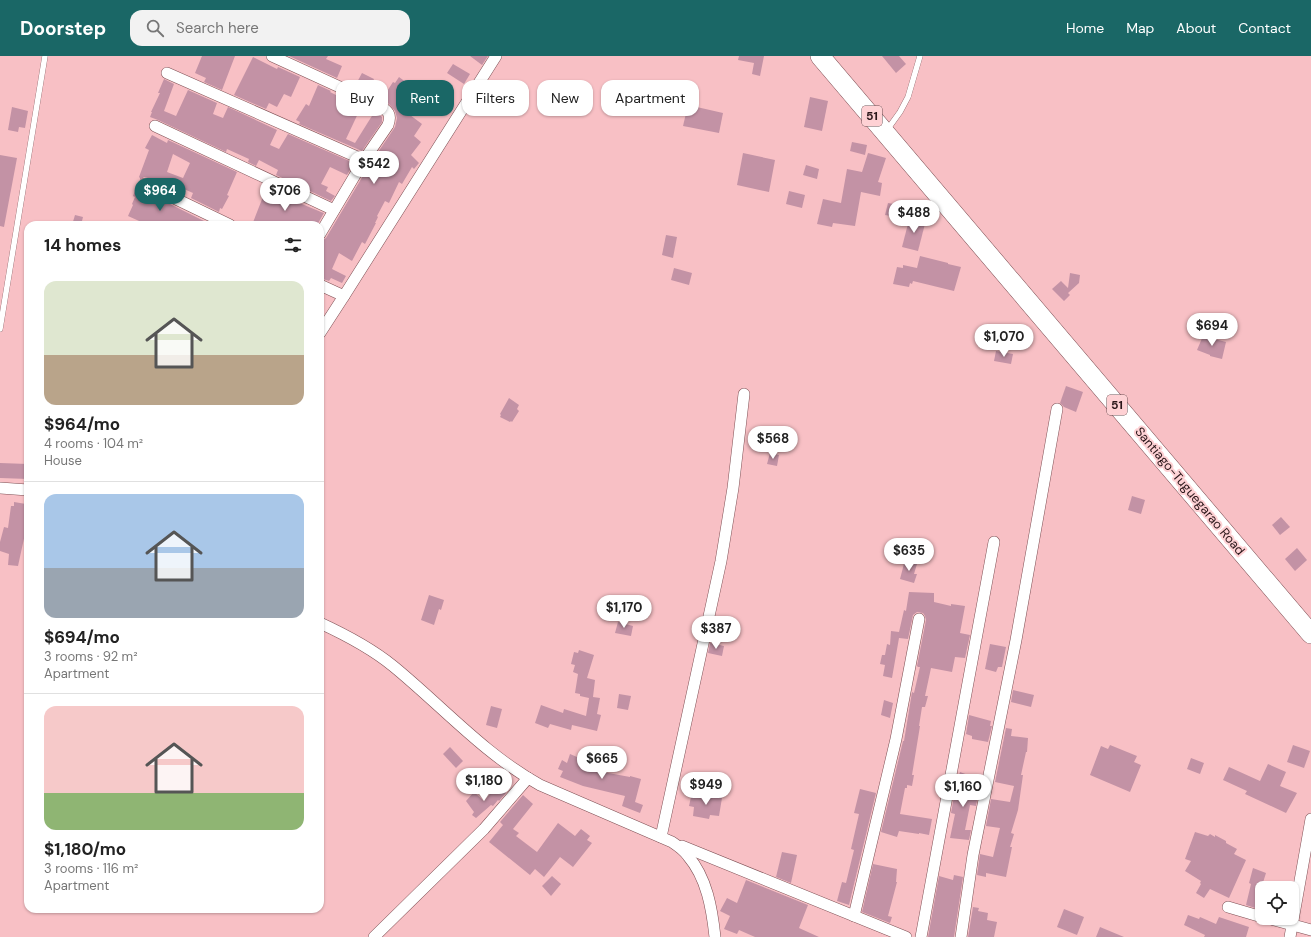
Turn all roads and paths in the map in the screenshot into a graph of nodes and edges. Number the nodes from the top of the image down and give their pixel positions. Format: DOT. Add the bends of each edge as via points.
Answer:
graph roads {
  1 [pos="45,56"];
  2 [pos="272,56"];
  3 [pos="496,56"];
  4 [pos="820,56"];
  5 [pos="920,56"];
  6 [pos="167,73"];
  7 [pos="155,126"];
  8 [pos="885,132"];
  9 [pos="364,160"];
  10 [pos="145,184"];
  11 [pos="334,210"];
  12 [pos="222,221"];
  13 [pos="324,227"];
  14 [pos="324,287"];
  15 [pos="344,296"];
  16 [pos="324,326"];
  17 [pos="0,329"];
  18 [pos="744,394"];
  19 [pos="1057,409"];
  20 [pos="0,488"];
  21 [pos="24,490"];
  22 [pos="994,542"];
  23 [pos="919,619"];
  24 [pos="324,625"];
  25 [pos="1311,634"];
  26 [pos="528,778"];
  27 [pos="1311,819"];
  28 [pos="661,837"];
  29 [pos="672,842"];
  30 [pos="1299,886"];
  31 [pos="1228,907"];
  32 [pos="1255,915"];
  33 [pos="854,916"];
  34 [pos="1292,925"];
  35 [pos="1311,930"];
  36 [pos="374,937"];
  37 [pos="715,937"];
  38 [pos="906,937"];
  39 [pos="921,937"];
  40 [pos="961,937"];
  41 [pos="1290,937"];
  1 -- 17 [label="lane"];
  2 -- 9 [label="street" via="387,112 390,119 388,125"];
  3 -- 15 [label="street"];
  4 -- 8 [label="highway, Santiago-Tuguegarao Road / 51"];
  5 -- 8 [label="lane" via="908,96"];
  6 -- 9 [label="street"];
  7 -- 11 [label="street"];
  8 -- 25 [label="highway, Santiago-Tuguegarao Road / 51"];
  9 -- 11 [label="street"];
  10 -- 12 [label="street"];
  11 -- 13 [label="street"];
  14 -- 15 [label="street"];
  15 -- 16 [label="street"];
  18 -- 28 [label="street" via="733,488 720,561"];
  19 -- 40 [label="street" via="1016,640 973,855"];
  20 -- 21 [label="street"];
  22 -- 39 [label="street"];
  23 -- 33 [label="street" via="896,739"];
  24 -- 26 [label="street" via="381,657 485,747"];
  26 -- 28 [label="street"];
  26 -- 36 [label="street" via="484,830"];
  27 -- 30 [label="street"];
  28 -- 29 [label="street"];
  29 -- 33 [label="street"];
  29 -- 37 [label="street" via="688,854 700,875 707,893"];
  31 -- 32 [label="street"];
  33 -- 38 [label="street"];
  34 -- 35 [label="street"];
  34 -- 41 [label="street"];
}
